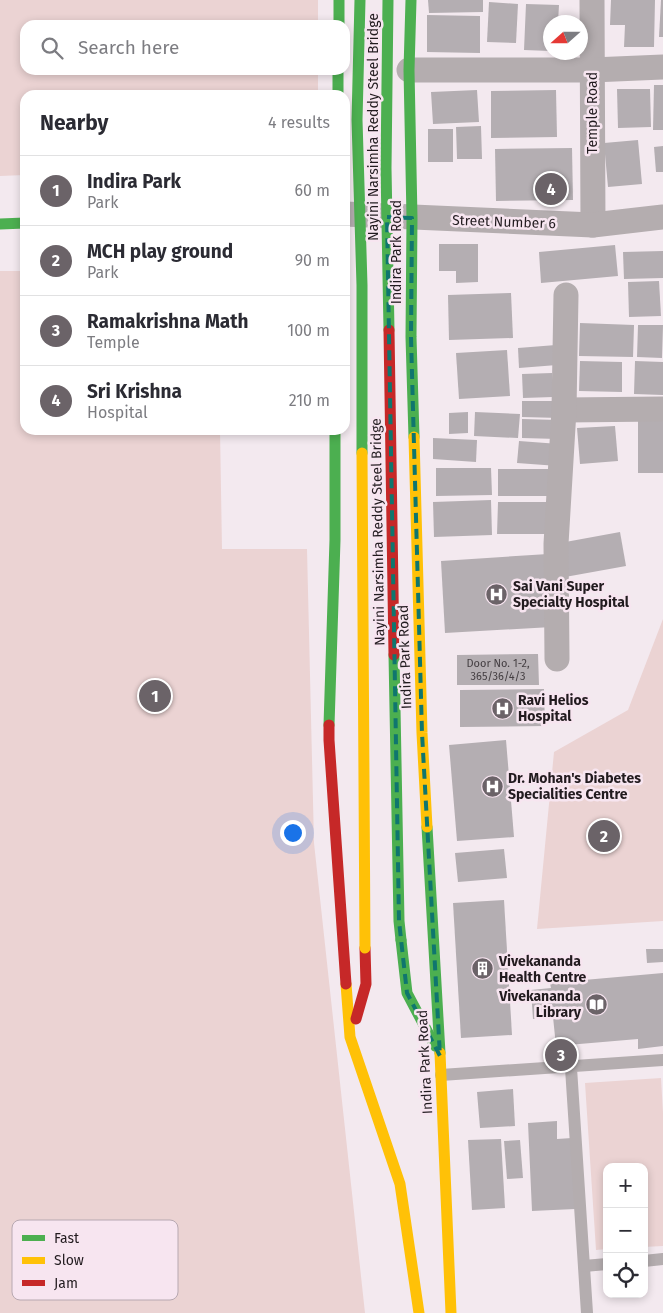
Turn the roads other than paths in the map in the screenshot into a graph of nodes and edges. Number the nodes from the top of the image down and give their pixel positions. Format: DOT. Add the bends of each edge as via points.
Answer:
graph roads {
  1 [pos="339,0"];
  2 [pos="360,0"];
  3 [pos="388,0"];
  4 [pos="411,0"];
  5 [pos="592,0"];
  6 [pos="339,20"];
  7 [pos="663,67"];
  8 [pos="409,70"];
  9 [pos="592,70"];
  10 [pos="338,75"];
  11 [pos="338,90"];
  12 [pos="350,214"];
  13 [pos="663,217"];
  14 [pos="412,218"];
  15 [pos="20,223"];
  16 [pos="0,224"];
  17 [pos="593,225"];
  18 [pos="566,295"];
  19 [pos="663,409"];
  20 [pos="564,410"];
  21 [pos="335,435"];
  22 [pos="557,659"];
  23 [pos="350,1037"];
  24 [pos="440,1056"];
  25 [pos="663,1060"];
  26 [pos="571,1068"];
  27 [pos="441,1075"];
  28 [pos="663,1259"];
  29 [pos="648,1261"];
  30 [pos="603,1264"];
  31 [pos="584,1266"];
  32 [pos="419,1313"];
  33 [pos="451,1313"];
  34 [pos="587,1313"];
  1 -- 6 [label="main road"];
  2 -- 23 [label="main road, Nayini Narsimha Reddy Steel Bridge, bridge" via="357,120 362,285 366,984"];
  3 -- 24 [label="main road, Nayini Narsimha Reddy Steel Bridge, bridge" via="386,168 399,921 407,992"];
  4 -- 8 [label="main road, Indira Park Road"];
  5 -- 9 [label="street, Temple Road"];
  7 -- 9 [label="street"];
  8 -- 9 [label="street"];
  8 -- 14 [label="main road, Indira Park Road"];
  9 -- 17 [label="street, Temple Road"];
  10 -- 11 [label="main road"];
  12 -- 14 [label="street, Street Number 6"];
  13 -- 17 [label="street, Street Number 6"];
  14 -- 17 [label="street, Street Number 6"];
  14 -- 24 [label="main road, Indira Park Road" via="411,337 422,733"];
  15 -- 16 [label="main road"];
  18 -- 20 [label="street"];
  19 -- 20 [label="street"];
  20 -- 22 [label="street" via="556,544"];
  21 -- 23 [label="main road" via="330,740"];
  23 -- 32 [label="main road" via="400,1184"];
  24 -- 27 [label="main road, Indira Park Road"];
  25 -- 26 [label="lane"];
  26 -- 27 [label="lane"];
  26 -- 31 [label="lane"];
  27 -- 33 [label="main road, Indira Park Road"];
  28 -- 29 [label="lane"];
  30 -- 31 [label="lane"];
  31 -- 34 [label="lane"];
}
